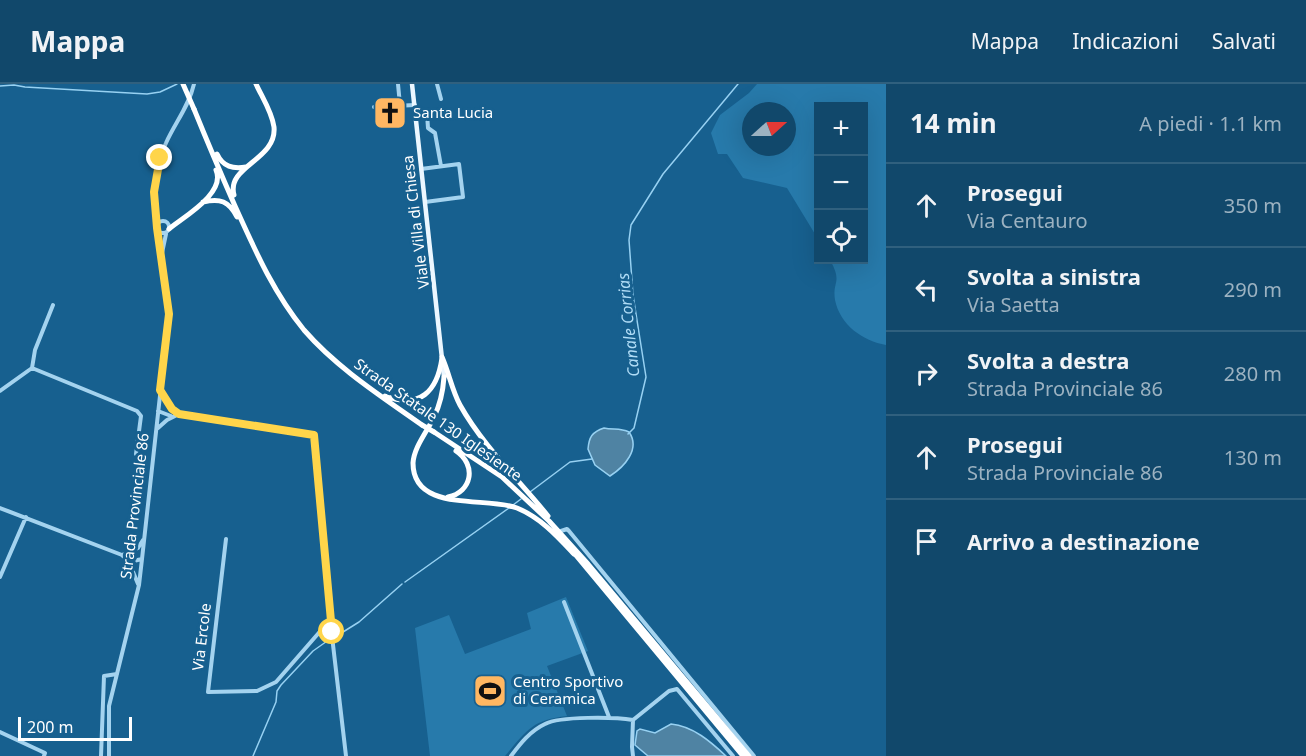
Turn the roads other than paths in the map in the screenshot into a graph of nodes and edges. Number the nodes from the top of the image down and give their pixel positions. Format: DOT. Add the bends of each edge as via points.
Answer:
graph roads {
  1 [pos="183,84"];
  2 [pos="194,84"];
  3 [pos="256,84"];
  4 [pos="398,84"];
  5 [pos="412,84"];
  6 [pos="437,84"];
  7 [pos="441,99"];
  8 [pos="400,105"];
  9 [pos="415,105"];
  10 [pos="374,107"];
  11 [pos="427,114"];
  12 [pos="203,132"];
  13 [pos="248,166"];
  14 [pos="441,166"];
  15 [pos="422,169"];
  16 [pos="425,201"];
  17 [pos="203,202"];
  18 [pos="156,209"];
  19 [pos="167,226"];
  20 [pos="158,228"];
  21 [pos="251,242"];
  22 [pos="162,257"];
  23 [pos="53,305"];
  24 [pos="442,357"];
  25 [pos="32,368"];
  26 [pos="444,377"];
  27 [pos="160,390"];
  28 [pos="0,391"];
  29 [pos="388,400"];
  30 [pos="172,409"];
  31 [pos="158,411"];
  32 [pos="179,414"];
  33 [pos="172,416"];
  34 [pos="156,429"];
  35 [pos="434,433"];
  36 [pos="136,454"];
  37 [pos="528,496"];
  38 [pos="445,498"];
  39 [pos="0,508"];
  40 [pos="26,517"];
  41 [pos="549,521"];
  42 [pos="561,531"];
  43 [pos="145,538"];
  44 [pos="226,539"];
  45 [pos="129,553"];
  46 [pos="574,554"];
  47 [pos="122,555"];
  48 [pos="142,559"];
  49 [pos="129,562"];
  50 [pos="588,564"];
  51 [pos="0,577"];
  52 [pos="139,585"];
  53 [pos="564,602"];
  54 [pos="330,619"];
  55 [pos="117,674"];
  56 [pos="609,717"];
  57 [pos="633,720"];
  58 [pos="0,732"];
  59 [pos="44,754"];
  60 [pos="101,756"];
  61 [pos="109,756"];
  62 [pos="346,756"];
  63 [pos="511,756"];
  64 [pos="633,756"];
  65 [pos="733,756"];
  66 [pos="743,756"];
  67 [pos="749,756"];
  68 [pos="754,756"];
  1 -- 12 [label="highway, Strada Statale 130 Iglesiente, bridge"];
  2 -- 18 [label="street, Strada Provinciale 86" via="160,158 154,192"];
  3 -- 13 [label="highway" via="274,131 267,150"];
  4 -- 8 [label="street"];
  5 -- 9 [label="main road, Viale Villa di Chiesa"];
  6 -- 7 [label="street"];
  8 -- 9 [label="street"];
  8 -- 10 [label="street"];
  9 -- 15 [label="main road, Viale Villa di Chiesa"];
  11 -- 14 [label="street"];
  12 -- 13 [label="highway" via="223,164 235,168"];
  12 -- 17 [label="highway" via="219,180"];
  12 -- 21 [label="highway, Strada Statale 130 Iglesiente"];
  13 -- 21 [label="highway" via="236,178 233,190"];
  14 -- 15 [label="street"];
  14 -- 16 [label="street" via="459,164 463,197"];
  15 -- 16 [label="main road, Viale Villa di Chiesa"];
  16 -- 24 [label="main road, Viale Villa di Chiesa"];
  17 -- 19 [label="highway"];
  17 -- 21 [label="highway" via="226,202"];
  18 -- 19 [label="street"];
  18 -- 20 [label="street, Strada Provinciale 86"];
  19 -- 20 [label="street"];
  19 -- 20 [label="street" via="163,234"];
  19 -- 22 [label="street, Strada Provinciale 86"];
  20 -- 22 [label="street, Strada Provinciale 86"];
  21 -- 29 [label="highway, Strada Statale 130 Iglesiente" via="279,296 305,331 336,361"];
  22 -- 27 [label="street, Strada Provinciale 86" via="169,314"];
  23 -- 25 [label="street"];
  24 -- 26 [label="main road, Viale Villa di Chiesa"];
  24 -- 29 [label="highway" via="435,385 423,396"];
  24 -- 37 [label="highway" via="464,412"];
  25 -- 28 [label="street"];
  25 -- 36 [label="street" via="137,411 141,416"];
  26 -- 38 [label="highway" via="438,407 413,465 424,489"];
  27 -- 30 [label="street"];
  27 -- 31 [label="street, Strada Provinciale 86"];
  29 -- 35 [label="highway, Strada Statale 130 Iglesiente, bridge"];
  30 -- 31 [label="street"];
  30 -- 32 [label="street"];
  31 -- 33 [label="street"];
  31 -- 34 [label="street, Strada Provinciale 86"];
  32 -- 33 [label="street"];
  32 -- 54 [label="street" via="314,435"];
  33 -- 34 [label="street"];
  34 -- 43 [label="street, Strada Provinciale 86"];
  35 -- 37 [label="highway, Strada Statale 130 Iglesiente"];
  35 -- 38 [label="highway" via="464,457 470,467 466,486"];
  37 -- 41 [label="highway, Strada Statale 130 Iglesiente"];
  37 -- 42 [label="highway"];
  38 -- 46 [label="highway" via="514,507 539,520"];
  39 -- 40 [label="street"];
  40 -- 47 [label="street"];
  40 -- 51 [label="street"];
  41 -- 46 [label="highway, Strada Statale 130 Iglesiente"];
  41 -- 50 [label="highway, Strada Statale 130 Iglesiente"];
  42 -- 50 [label="highway"];
  42 -- 68 [label="street" via="570,531"];
  43 -- 45 [label="street"];
  43 -- 48 [label="street, Strada Provinciale 86"];
  44 -- 54 [label="street, Via Ercole" via="208,692 257,692 276,682"];
  45 -- 47 [label="street"];
  45 -- 48 [label="street"];
  46 -- 66 [label="highway, Strada Statale 130 Iglesiente"];
  47 -- 49 [label="street"];
  48 -- 49 [label="street"];
  48 -- 52 [label="street, Strada Provinciale 86"];
  49 -- 52 [label="street"];
  50 -- 67 [label="highway, Strada Statale 130 Iglesiente"];
  52 -- 55 [label="street, Strada Provinciale 86"];
  53 -- 56 [label="street"];
  54 -- 62 [label="street"];
  55 -- 60 [label="street" via="104,676"];
  55 -- 61 [label="street, Strada Provinciale 86" via="110,706"];
  56 -- 57 [label="street"];
  56 -- 63 [label="street" via="547,722 533,731"];
  57 -- 64 [label="street"];
  57 -- 65 [label="street" via="677,689"];
  58 -- 59 [label="street"];
}
